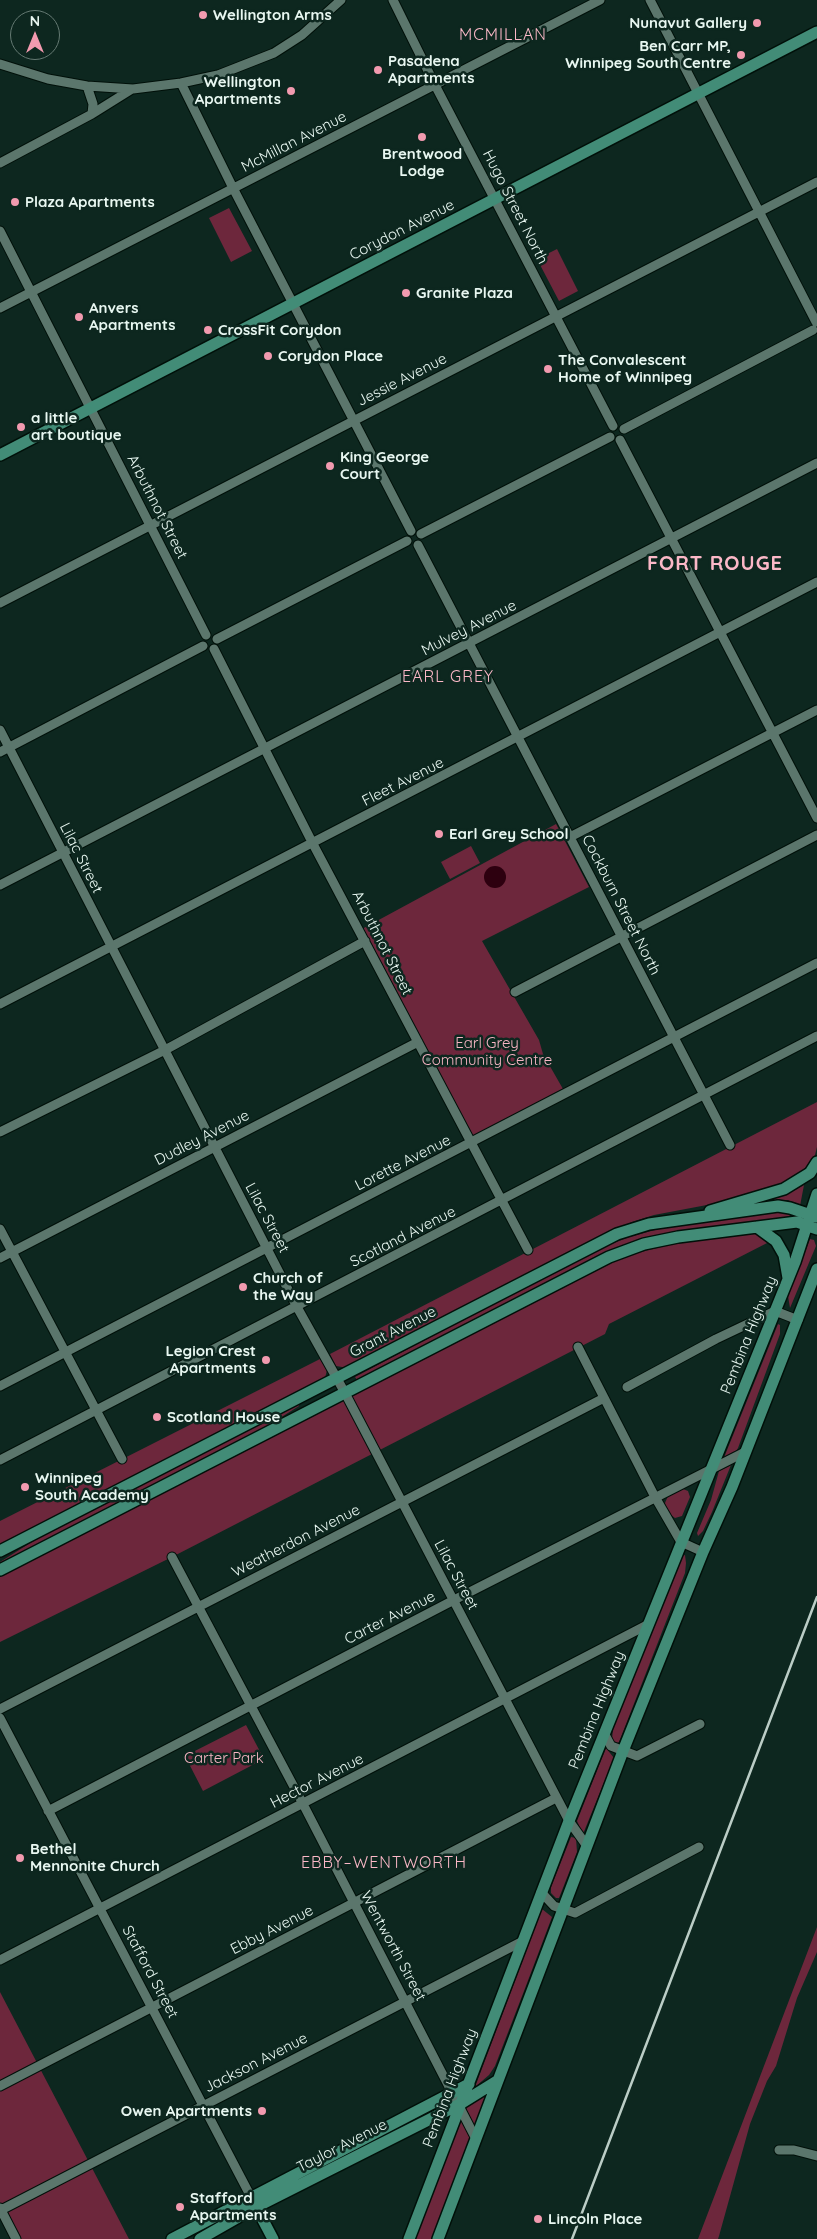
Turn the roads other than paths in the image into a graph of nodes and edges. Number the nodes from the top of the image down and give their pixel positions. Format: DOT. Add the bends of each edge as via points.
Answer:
graph roads {
  1 [pos="342,0"];
  2 [pos="393,0"];
  3 [pos="600,0"];
  4 [pos="650,0"];
  5 [pos="817,32"];
  6 [pos="0,64"];
  7 [pos="181,83"];
  8 [pos="435,85"];
  9 [pos="86,86"];
  10 [pos="133,89"];
  11 [pos="698,94"];
  12 [pos="92,114"];
  13 [pos="0,162"];
  14 [pos="817,182"];
  15 [pos="233,188"];
  16 [pos="495,199"];
  17 [pos="759,212"];
  18 [pos="0,231"];
  19 [pos="31,292"];
  20 [pos="293,304"];
  21 [pos="0,308"];
  22 [pos="556,316"];
  23 [pos="816,327"];
  24 [pos="90,408"];
  25 [pos="354,421"];
  26 [pos="613,426"];
  27 [pos="624,429"];
  28 [pos="610,437"];
  29 [pos="620,440"];
  30 [pos="0,455"];
  31 [pos="817,463"];
  32 [pos="150,526"];
  33 [pos="411,531"];
  34 [pos="421,534"];
  35 [pos="672,538"];
  36 [pos="407,541"];
  37 [pos="418,545"];
  38 [pos="817,582"];
  39 [pos="0,603"];
  40 [pos="720,632"];
  41 [pos="206,635"];
  42 [pos="217,639"];
  43 [pos="469,643"];
  44 [pos="203,646"];
  45 [pos="214,649"];
  46 [pos="817,710"];
  47 [pos="0,730"];
  48 [pos="772,733"];
  49 [pos="518,738"];
  50 [pos="9,748"];
  51 [pos="265,748"];
  52 [pos="0,752"];
  53 [pos="817,818"];
  54 [pos="817,835"];
  55 [pos="570,837"];
  56 [pos="313,844"];
  57 [pos="63,853"];
  58 [pos="0,885"];
  59 [pos="621,936"];
  60 [pos="365,941"];
  61 [pos="111,946"];
  62 [pos="817,963"];
  63 [pos="516,992"];
  64 [pos="0,1004"];
  65 [pos="817,1036"];
  66 [pos="674,1037"];
  67 [pos="418,1042"];
  68 [pos="165,1050"];
  69 [pos="704,1095"];
  70 [pos="0,1132"];
  71 [pos="470,1143"];
  72 [pos="730,1145"];
  73 [pos="214,1147"];
  74 [pos="817,1162"];
  75 [pos="817,1194"];
  76 [pos="502,1201"];
  77 [pos="693,1218"];
  78 [pos="813,1222"];
  79 [pos="757,1227"];
  80 [pos="0,1229"];
  81 [pos="267,1248"];
  82 [pos="528,1250"];
  83 [pos="12,1252"];
  84 [pos="0,1258"];
  85 [pos="817,1269"];
  86 [pos="788,1278"];
  87 [pos="297,1307"];
  88 [pos="775,1310"];
  89 [pos="798,1320"];
  90 [pos="578,1347"];
  91 [pos="65,1352"];
  92 [pos="337,1378"];
  93 [pos="0,1386"];
  94 [pos="627,1386"];
  95 [pos="345,1393"];
  96 [pos="604,1398"];
  97 [pos="96,1411"];
  98 [pos="745,1452"];
  99 [pos="0,1460"];
  100 [pos="122,1460"];
  101 [pos="711,1469"];
  102 [pos="655,1497"];
  103 [pos="402,1502"];
  104 [pos="681,1542"];
  105 [pos="0,1551"];
  106 [pos="703,1552"];
  107 [pos="172,1557"];
  108 [pos="0,1570"];
  109 [pos="454,1600"];
  110 [pos="198,1606"];
  111 [pos="646,1625"];
  112 [pos="505,1699"];
  113 [pos="251,1705"];
  114 [pos="0,1709"];
  115 [pos="0,1718"];
  116 [pos="700,1724"];
  117 [pos="604,1733"];
  118 [pos="623,1751"];
  119 [pos="556,1798"];
  120 [pos="303,1804"];
  121 [pos="48,1811"];
  122 [pos="569,1821"];
  123 [pos="588,1846"];
  124 [pos="699,1847"];
  125 [pos="541,1892"];
  126 [pos="354,1903"];
  127 [pos="99,1908"];
  128 [pos="563,1909"];
  129 [pos="523,1940"];
  130 [pos="0,1960"];
  131 [pos="406,2001"];
  132 [pos="152,2008"];
  133 [pos="497,2081"];
  134 [pos="469,2084"];
  135 [pos="0,2086"];
  136 [pos="453,2092"];
  137 [pos="460,2104"];
  138 [pos="203,2106"];
  139 [pos="476,2137"];
  140 [pos="778,2150"];
  141 [pos="817,2156"];
  142 [pos="254,2202"];
  143 [pos="1,2209"];
  144 [pos="16,2239"];
  145 [pos="172,2239"];
  146 [pos="200,2239"];
  147 [pos="273,2239"];
  148 [pos="409,2239"];
  149 [pos="438,2239"];
  1 -- 7 [label="street" via="302,35 274,53 218,75"];
  2 -- 8 [label="street, Hugo Street North"];
  3 -- 8 [label="street, McMillan Avenue"];
  4 -- 11 [label="street"];
  5 -- 11 [label="main road, Corydon Avenue"];
  6 -- 9 [label="street" via="48,79"];
  7 -- 10 [label="street"];
  7 -- 15 [label="street"];
  8 -- 15 [label="street, McMillan Avenue"];
  8 -- 16 [label="street, Hugo Street North"];
  9 -- 10 [label="street"];
  9 -- 12 [label="street" via="93,104"];
  10 -- 12 [label="street"];
  11 -- 16 [label="main road, Corydon Avenue"];
  11 -- 17 [label="street"];
  12 -- 13 [label="street"];
  14 -- 17 [label="street, Jessie Avenue"];
  15 -- 19 [label="street, McMillan Avenue"];
  15 -- 20 [label="street"];
  16 -- 20 [label="main road, Corydon Avenue"];
  16 -- 22 [label="street, Hugo Street North"];
  17 -- 22 [label="street, Jessie Avenue"];
  17 -- 23 [label="street"];
  18 -- 19 [label="street, Arbuthnot Street"];
  19 -- 21 [label="street, McMillan Avenue"];
  19 -- 24 [label="street, Arbuthnot Street"];
  20 -- 24 [label="main road, Corydon Avenue"];
  20 -- 25 [label="street"];
  22 -- 25 [label="street, Jessie Avenue"];
  22 -- 26 [label="street, Hugo Street North"];
  23 -- 27 [label="street"];
  24 -- 30 [label="main road, Corydon Avenue"];
  24 -- 32 [label="street, Arbuthnot Street"];
  25 -- 32 [label="street, Jessie Avenue"];
  25 -- 33 [label="street"];
  26 -- 27 [label="street"];
  26 -- 28 [label="street"];
  27 -- 29 [label="street"];
  28 -- 29 [label="street"];
  28 -- 34 [label="street"];
  29 -- 35 [label="street"];
  31 -- 35 [label="street, Mulvey Avenue"];
  32 -- 39 [label="street, Jessie Avenue"];
  32 -- 41 [label="street, Arbuthnot Street"];
  33 -- 34 [label="street"];
  33 -- 36 [label="street" via="407,534"];
  34 -- 37 [label="street"];
  35 -- 40 [label="street"];
  35 -- 43 [label="street, Mulvey Avenue"];
  36 -- 37 [label="street"];
  36 -- 42 [label="street"];
  37 -- 43 [label="street, Cockburn Street North"];
  38 -- 40 [label="street, Fleet Avenue"];
  40 -- 48 [label="street"];
  40 -- 49 [label="street, Fleet Avenue"];
  41 -- 42 [label="street"];
  41 -- 44 [label="street"];
  42 -- 45 [label="street"];
  43 -- 49 [label="street, Cockburn Street North"];
  43 -- 51 [label="street, Mulvey Avenue"];
  44 -- 45 [label="street" via="206,650"];
  44 -- 50 [label="street"];
  45 -- 51 [label="street, Arbuthnot Street"];
  46 -- 48 [label="street"];
  47 -- 50 [label="street, Lilac Street"];
  48 -- 53 [label="street"];
  48 -- 55 [label="street"];
  49 -- 55 [label="street, Cockburn Street North"];
  49 -- 56 [label="street, Fleet Avenue"];
  50 -- 52 [label="street"];
  50 -- 57 [label="street, Lilac Street"];
  51 -- 56 [label="street, Arbuthnot Street"];
  51 -- 57 [label="street, Mulvey Avenue"];
  54 -- 59 [label="street"];
  55 -- 59 [label="street, Cockburn Street North"];
  56 -- 60 [label="street, Arbuthnot Street"];
  56 -- 61 [label="street, Fleet Avenue"];
  57 -- 58 [label="street, Mulvey Avenue"];
  57 -- 61 [label="street, Lilac Street"];
  59 -- 63 [label="street"];
  59 -- 66 [label="street, Cockburn Street North"];
  60 -- 67 [label="street, Arbuthnot Street"];
  60 -- 68 [label="street"];
  61 -- 64 [label="street, Fleet Avenue"];
  61 -- 68 [label="street, Lilac Street"];
  62 -- 66 [label="street, Lorette Avenue"];
  65 -- 69 [label="street, Scotland Avenue"];
  66 -- 69 [label="street, Cockburn Street North"];
  66 -- 71 [label="street, Lorette Avenue"];
  67 -- 71 [label="street, Arbuthnot Street"];
  67 -- 73 [label="street, Dudley Avenue"];
  68 -- 70 [label="street"];
  68 -- 73 [label="street, Lilac Street"];
  69 -- 72 [label="street, Cockburn Street North"];
  69 -- 76 [label="street, Scotland Avenue"];
  71 -- 76 [label="street, Arbuthnot Street"];
  71 -- 81 [label="street, Lorette Avenue"];
  73 -- 81 [label="street, Lilac Street"];
  73 -- 83 [label="street, Dudley Avenue"];
  74 -- 77 [label="main road" via="810,1173 784,1189 722,1206"];
  75 -- 78 [label="main road, Pembina Highway"];
  76 -- 82 [label="street, Arbuthnot Street"];
  76 -- 87 [label="street, Scotland Avenue"];
  77 -- 78 [label="main road, Grant Avenue" via="778,1206 790,1208"];
  77 -- 92 [label="main road, Grant Avenue" via="649,1224 616,1234"];
  78 -- 79 [label="main road"];
  78 -- 86 [label="main road, Pembina Highway"];
  79 -- 86 [label="main road" via="776,1240 784,1255"];
  79 -- 95 [label="main road" via="678,1237 644,1244 609,1257"];
  80 -- 83 [label="street"];
  81 -- 87 [label="street, Lilac Street"];
  81 -- 91 [label="street, Lorette Avenue"];
  83 -- 84 [label="street, Dudley Avenue"];
  83 -- 91 [label="street"];
  85 -- 89 [label="main road"];
  86 -- 88 [label="main road, Pembina Highway"];
  87 -- 92 [label="street, Lilac Street"];
  87 -- 97 [label="street, Scotland Avenue"];
  88 -- 89 [label="street"];
  88 -- 94 [label="street"];
  88 -- 101 [label="main road, Pembina Highway"];
  89 -- 98 [label="main road"];
  90 -- 96 [label="street"];
  91 -- 93 [label="street, Lorette Avenue"];
  91 -- 97 [label="street"];
  92 -- 95 [label="street, Lilac Street"];
  92 -- 105 [label="main road, Grant Avenue"];
  95 -- 103 [label="street, Lilac Street"];
  95 -- 108 [label="main road"];
  96 -- 102 [label="street"];
  96 -- 103 [label="street, Weatherdon Avenue"];
  97 -- 99 [label="street, Scotland Avenue"];
  97 -- 100 [label="street"];
  98 -- 101 [label="street, Carter Avenue"];
  98 -- 106 [label="main road"];
  101 -- 102 [label="street, Carter Avenue"];
  101 -- 104 [label="main road, Pembina Highway"];
  102 -- 104 [label="street"];
  102 -- 109 [label="street, Carter Avenue"];
  103 -- 109 [label="street, Lilac Street"];
  103 -- 110 [label="street, Weatherdon Avenue"];
  104 -- 106 [label="street"];
  104 -- 111 [label="main road, Pembina Highway"];
  106 -- 118 [label="main road"];
  107 -- 110 [label="street, Wentworth Street"];
  109 -- 112 [label="street, Lilac Street"];
  109 -- 113 [label="street, Carter Avenue"];
  110 -- 113 [label="street, Wentworth Street"];
  110 -- 114 [label="street, Weatherdon Avenue"];
  111 -- 112 [label="street, Hector Avenue"];
  111 -- 117 [label="main road, Pembina Highway"];
  112 -- 119 [label="street, Lilac Street"];
  112 -- 120 [label="street, Hector Avenue"];
  113 -- 120 [label="street, Wentworth Street"];
  113 -- 121 [label="street, Carter Avenue"];
  115 -- 121 [label="street, Stafford Street"];
  116 -- 118 [label="street" via="637,1756"];
  117 -- 118 [label="street" via="611,1746"];
  117 -- 122 [label="main road, Pembina Highway"];
  118 -- 123 [label="main road"];
  119 -- 122 [label="street, Lilac Street"];
  119 -- 126 [label="street, Ebby Avenue"];
  120 -- 126 [label="street, Wentworth Street"];
  120 -- 127 [label="street, Hector Avenue"];
  121 -- 127 [label="street, Stafford Street"];
  122 -- 123 [label="street, Lilac Street"];
  122 -- 125 [label="main road, Pembina Highway"];
  123 -- 128 [label="main road"];
  124 -- 128 [label="street" via="575,1913"];
  125 -- 128 [label="street" via="554,1906"];
  125 -- 129 [label="main road, Pembina Highway"];
  126 -- 131 [label="street, Wentworth Street"];
  126 -- 132 [label="street, Ebby Avenue"];
  127 -- 130 [label="street, Hector Avenue"];
  127 -- 132 [label="street, Stafford Street"];
  128 -- 133 [label="main road"];
  129 -- 131 [label="street, Jackson Avenue"];
  129 -- 134 [label="main road, Pembina Highway"];
  131 -- 136 [label="street, Wentworth Street"];
  131 -- 138 [label="street, Jackson Avenue"];
  132 -- 135 [label="street, Ebby Avenue"];
  132 -- 138 [label="street, Stafford Street"];
  133 -- 137 [label="main road, Taylor Avenue"];
  133 -- 139 [label="main road"];
  134 -- 136 [label="main road, Taylor Avenue"];
  134 -- 137 [label="main road, Pembina Highway"];
  136 -- 137 [label="street, Wentworth Street"];
  136 -- 142 [label="main road, Taylor Avenue"];
  137 -- 139 [label="street, Wentworth Street"];
  137 -- 142 [label="main road, Taylor Avenue"];
  137 -- 148 [label="main road, Pembina Highway"];
  138 -- 142 [label="street, Stafford Street"];
  138 -- 143 [label="street, Jackson Avenue"];
  139 -- 149 [label="main road"];
  140 -- 141 [label="street"];
  142 -- 145 [label="main road, Taylor Avenue"];
  142 -- 146 [label="main road, Taylor Avenue"];
  142 -- 147 [label="main road, Stafford Street"];
  143 -- 144 [label="street"];
}
